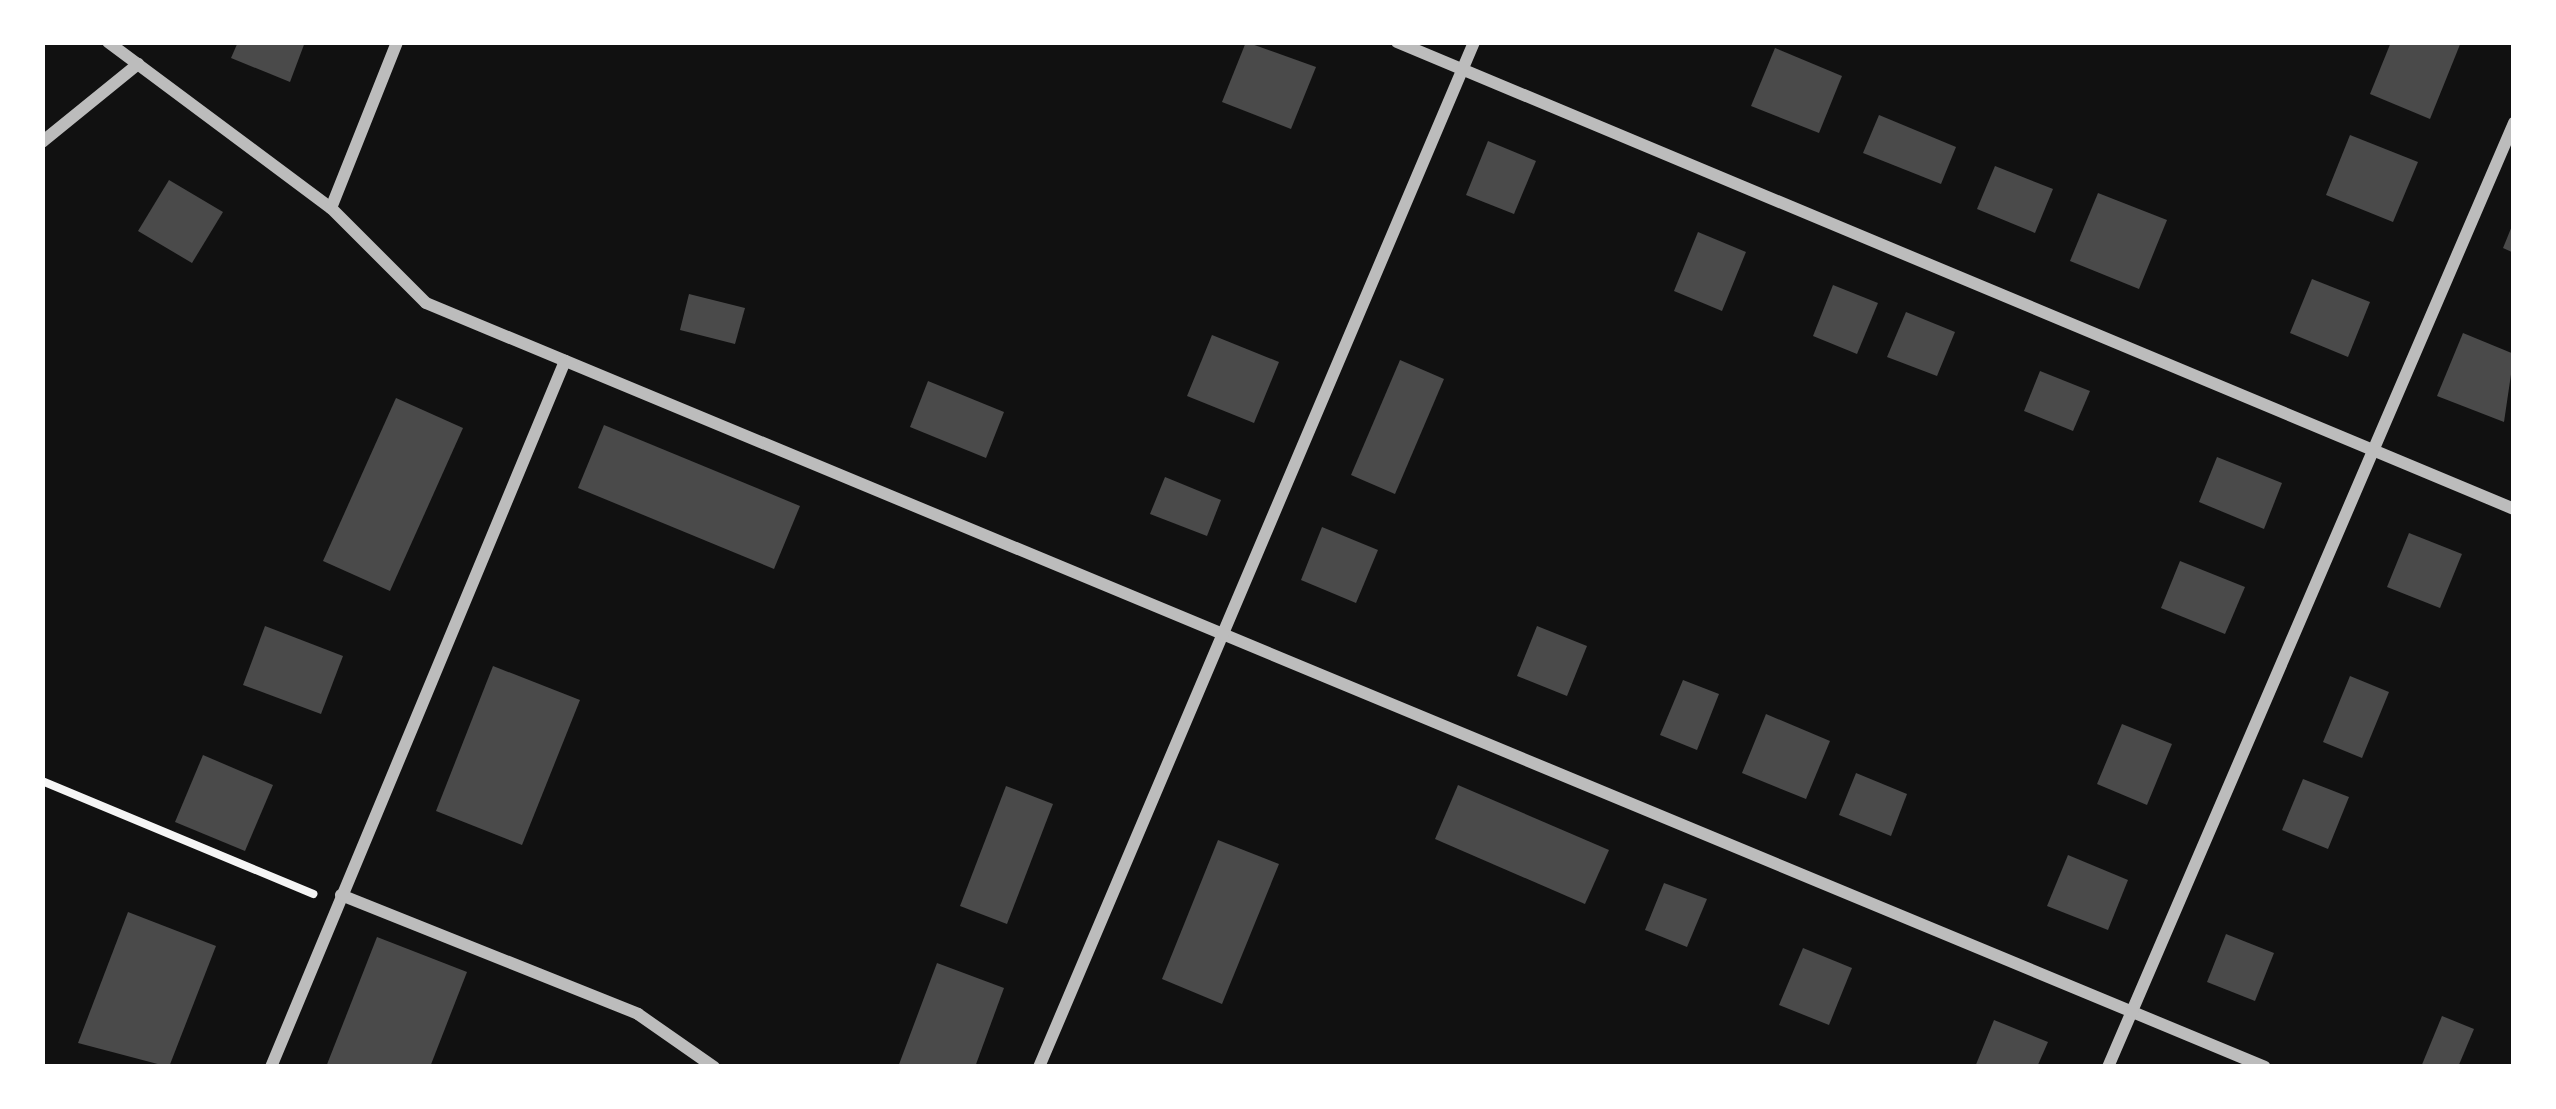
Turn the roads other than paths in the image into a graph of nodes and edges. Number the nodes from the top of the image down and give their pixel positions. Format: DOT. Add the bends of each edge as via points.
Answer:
graph roads {
  1 [pos="109,42"];
  2 [pos="397,42"];
  3 [pos="1396,42"];
  4 [pos="1474,42"];
  5 [pos="138,64"];
  6 [pos="1464,66"];
  7 [pos="2514,123"];
  8 [pos="42,142"];
  9 [pos="331,208"];
  10 [pos="565,361"];
  11 [pos="2367,447"];
  12 [pos="2514,509"];
  13 [pos="1216,630"];
  14 [pos="339,899"];
  15 [pos="2131,1010"];
  16 [pos="271,1067"];
  17 [pos="714,1067"];
  18 [pos="1039,1067"];
  19 [pos="2108,1067"];
  20 [pos="2266,1067"];
  1 -- 5 [label="street"];
  2 -- 9 [label="street"];
  3 -- 6 [label="street"];
  4 -- 6 [label="street"];
  5 -- 8 [label="street"];
  5 -- 9 [label="street"];
  6 -- 11 [label="street"];
  6 -- 13 [label="street"];
  7 -- 11 [label="street"];
  9 -- 10 [label="street" via="426,303"];
  10 -- 13 [label="street"];
  10 -- 14 [label="street"];
  11 -- 12 [label="street"];
  11 -- 15 [label="street"];
  13 -- 15 [label="street"];
  13 -- 18 [label="street"];
  14 -- 16 [label="street"];
  14 -- 17 [label="street" via="638,1014"];
  15 -- 19 [label="street"];
  15 -- 20 [label="street"];
}
